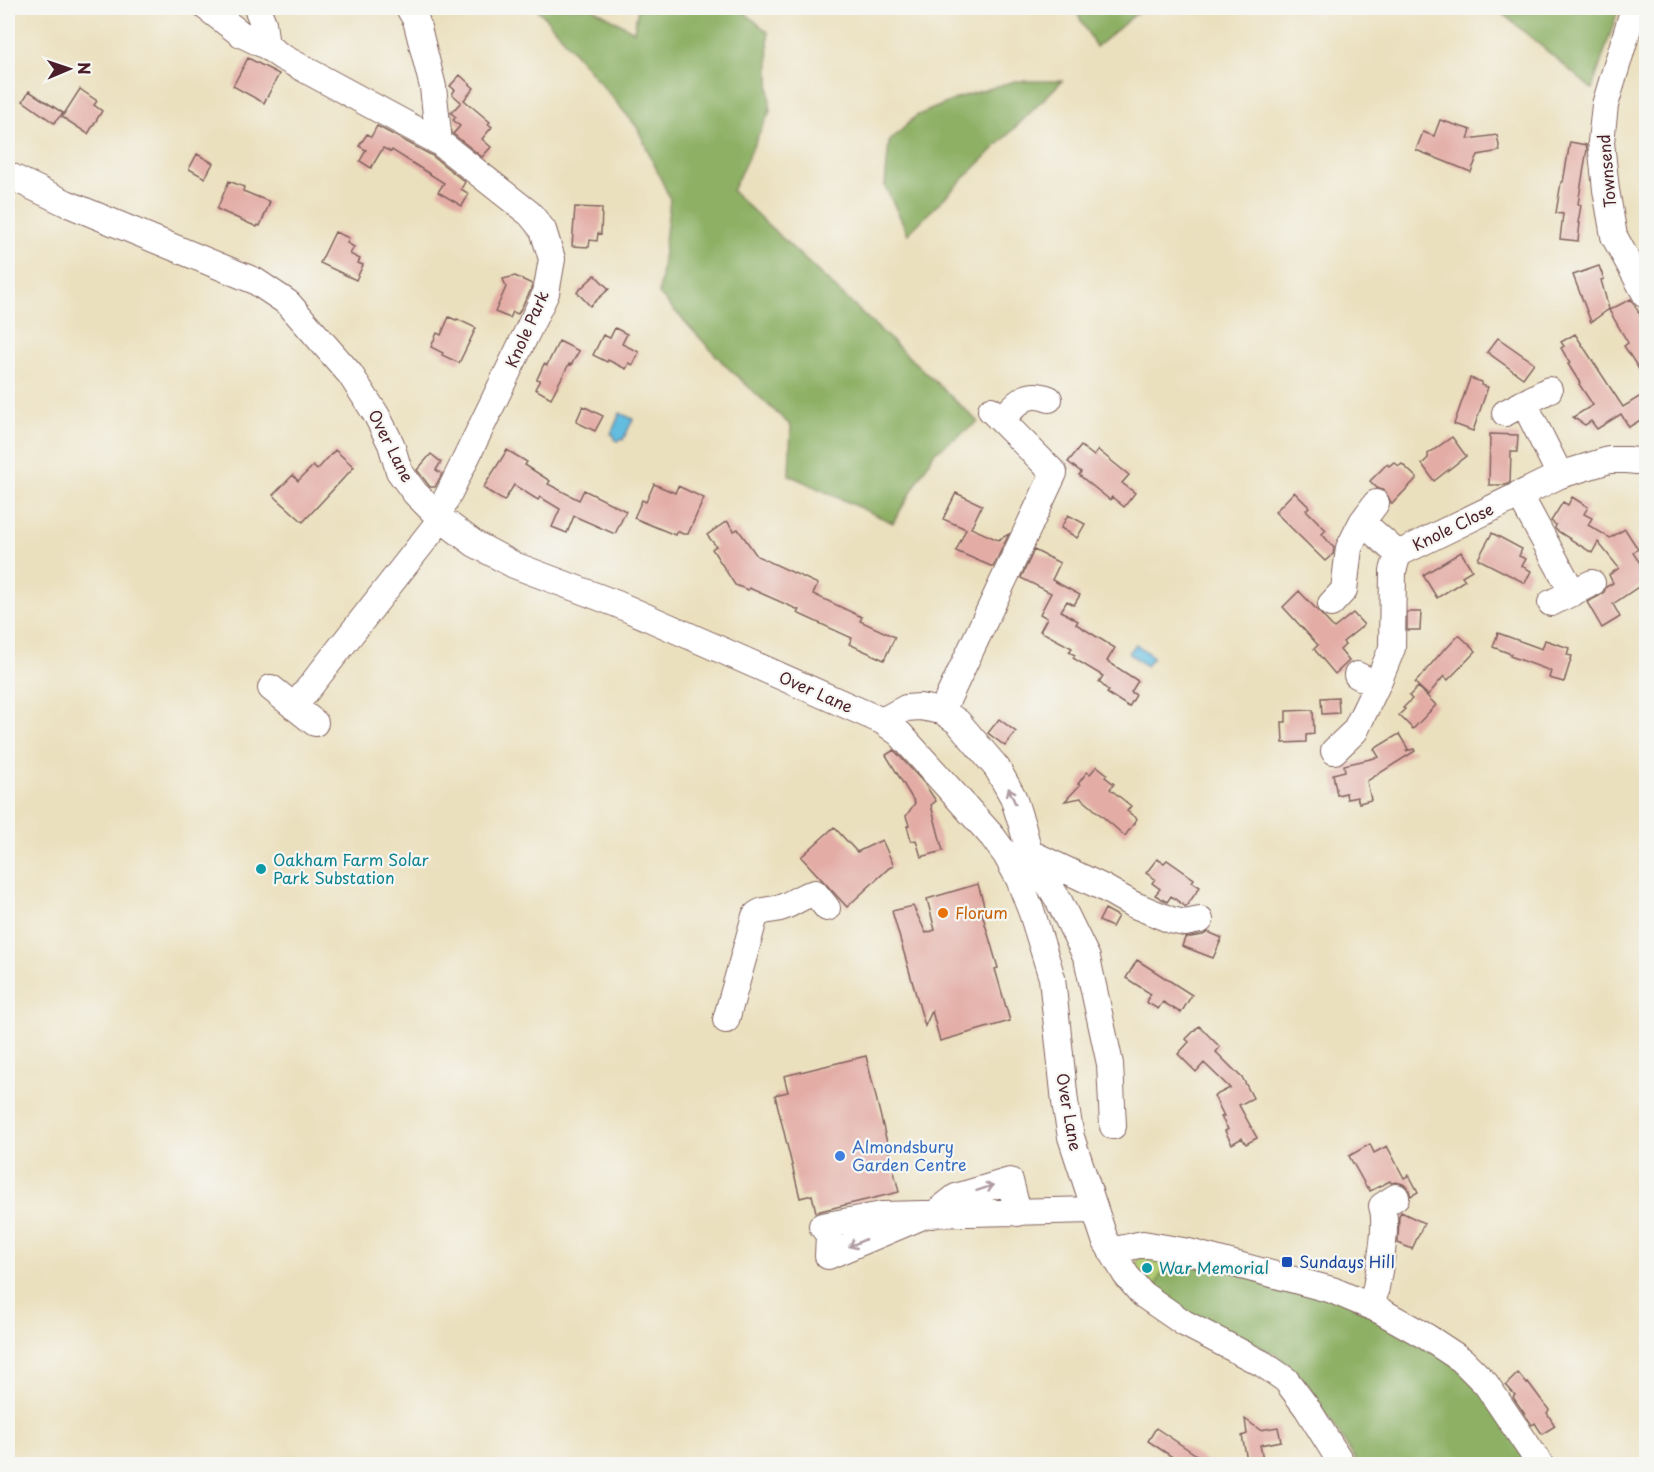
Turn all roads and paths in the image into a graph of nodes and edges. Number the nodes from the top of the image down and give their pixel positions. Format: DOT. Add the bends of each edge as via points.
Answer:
graph roads {
  1 [pos="207,8"];
  2 [pos="257,8"];
  3 [pos="409,8"];
  4 [pos="1634,8"];
  5 [pos="266,46"];
  6 [pos="439,142"];
  7 [pos="8,175"];
  8 [pos="1647,295"];
  9 [pos="1549,390"];
  10 [pos="1048,399"];
  11 [pos="1647,462"];
  12 [pos="1560,475"];
  13 [pos="1519,494"];
  14 [pos="439,518"];
  15 [pos="1398,554"];
  16 [pos="1572,593"];
  17 [pos="1331,604"];
  18 [pos="271,688"];
  19 [pos="294,707"];
  20 [pos="942,711"];
  21 [pos="882,721"];
  22 [pos="315,723"];
  23 [pos="1334,751"];
  24 [pos="1018,854"];
  25 [pos="827,908"];
  26 [pos="1200,920"];
  27 [pos="726,1020"];
  28 [pos="1113,1126"];
  29 [pos="1396,1197"];
  30 [pos="1094,1210"];
  31 [pos="929,1215"];
  32 [pos="1111,1251"];
  33 [pos="1372,1307"];
  34 [pos="1342,1464"];
  35 [pos="1540,1464"];
  1 -- 5 [label="street, Knole Park"];
  2 -- 5 [label="street"];
  3 -- 6 [label="street" via="416,20 433,87"];
  4 -- 8 [label="street, Townsend" via="1605,105 1601,142 1614,236"];
  5 -- 6 [label="street, Knole Park"];
  6 -- 14 [label="street, Knole Park" via="530,214 543,230 552,259 546,293"];
  7 -- 14 [label="street, Over Lane" via="255,281 288,303 350,374 377,416 399,471"];
  9 -- 12 [label="street" via="1514,408"];
  10 -- 20 [label="street" via="1035,395 1024,398 996,415 1054,473"];
  11 -- 12 [label="street, Knole Close" via="1609,460"];
  12 -- 13 [label="street, Knole Close"];
  13 -- 15 [label="street, Knole Close"];
  13 -- 16 [label="street"];
  14 -- 19 [label="street, Knole Park"];
  14 -- 21 [label="street, Over Lane" via="514,566 617,604"];
  15 -- 17 [label="street, Knole Close" via="1369,513 1349,548 1344,590"];
  15 -- 23 [label="street" via="1393,571 1392,648 1368,687 1355,731"];
  18 -- 19 [label="street"];
  19 -- 22 [label="street"];
  20 -- 21 [label="street" via="906,708"];
  24 -- 20 [label="street, one-way" via="1022,825 1013,797 997,768 958,722"];
  21 -- 24 [label="street, Over Lane" via="900,734 992,836"];
  24 -- 26 [label="street" via="1172,920"];
  24 -- 28 [label="street" via="1059,901 1087,958 1110,1064"];
  24 -- 30 [label="street, Over Lane" via="1019,879 1052,978 1071,1137"];
  25 -- 27 [label="street" via="815,893 755,916"];
  29 -- 33 [label="street" via="1382,1206 1381,1252"];
  30 -- 31 [label="street"];
  30 -- 32 [label="street, Over Lane"];
  31 -- 31 [label="street, one-way" via="828,1256 829,1235 822,1226 882,1215"];
  32 -- 33 [label="street" via="1143,1244 1178,1249 1332,1290"];
  32 -- 34 [label="street, Over Lane" via="1142,1294 1184,1323 1286,1380"];
  33 -- 35 [label="street" via="1462,1360 1486,1384"];
}
